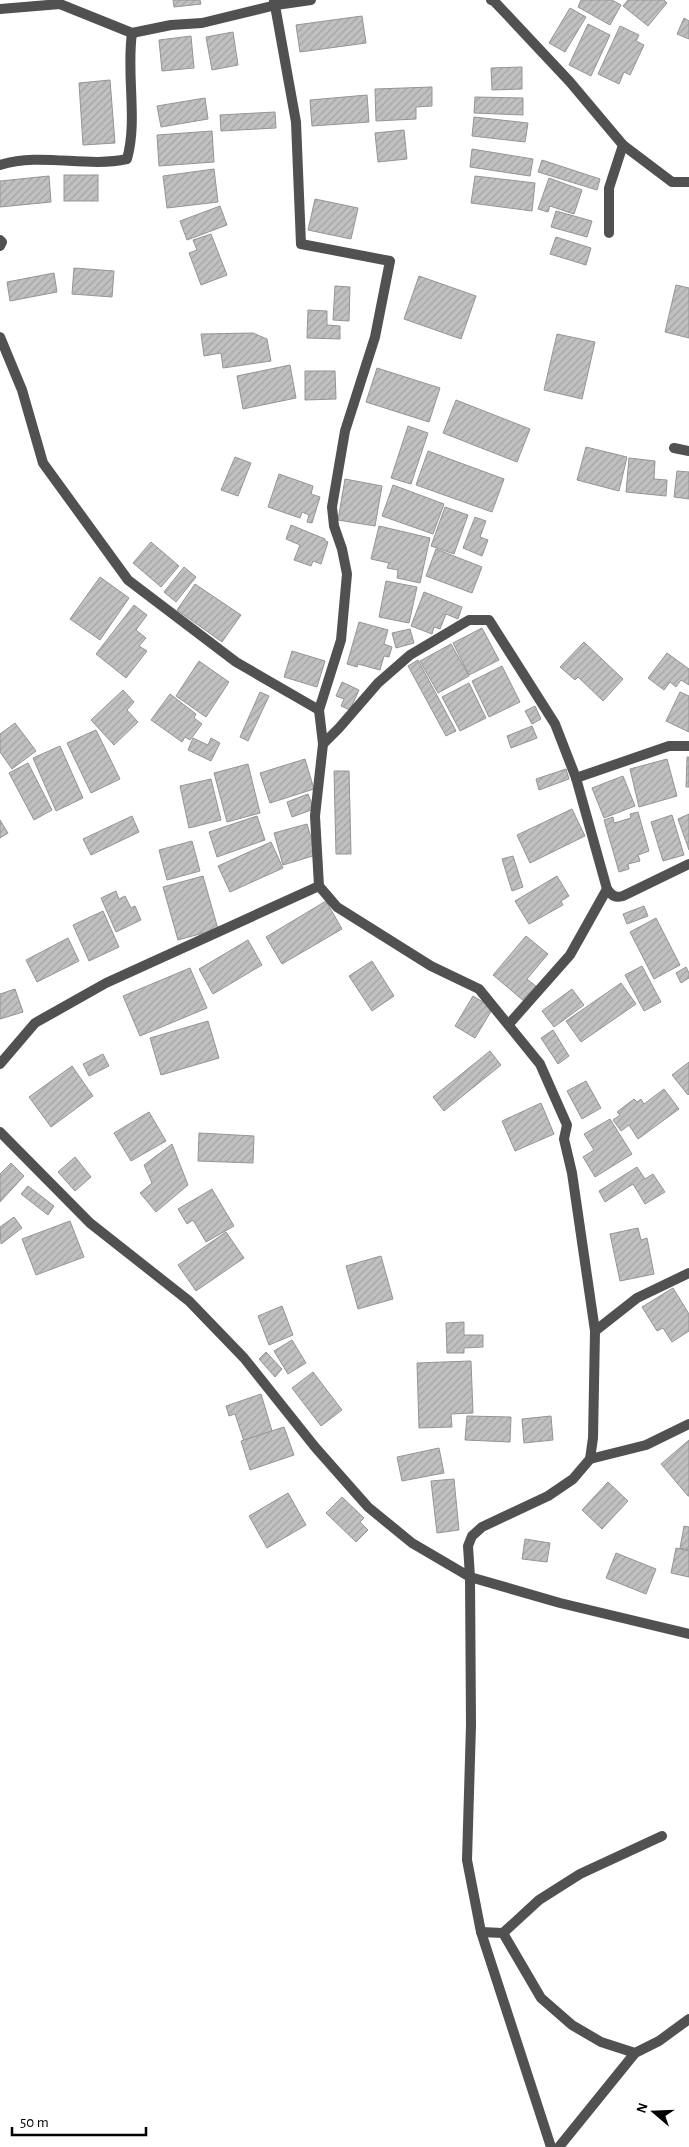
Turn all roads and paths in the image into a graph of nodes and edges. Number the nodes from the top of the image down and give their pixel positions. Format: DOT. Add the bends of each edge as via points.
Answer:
graph roads {
  1 [pos="312,0"];
  2 [pos="492,0"];
  3 [pos="59,2"];
  4 [pos="275,3"];
  5 [pos="0,9"];
  6 [pos="132,33"];
  7 [pos="623,145"];
  8 [pos="0,165"];
  9 [pos="689,182"];
  10 [pos="609,233"];
  11 [pos="0,240"];
  12 [pos="0,246"];
  13 [pos="0,337"];
  14 [pos="674,448"];
  15 [pos="689,451"];
  16 [pos="319,710"];
  17 [pos="323,744"];
  18 [pos="689,746"];
  19 [pos="576,778"];
  20 [pos="689,864"];
  21 [pos="319,886"];
  22 [pos="607,889"];
  23 [pos="509,1024"];
  24 [pos="0,1064"];
  25 [pos="0,1132"];
  26 [pos="689,1273"];
  27 [pos="595,1331"];
  28 [pos="689,1424"];
  29 [pos="590,1459"];
  30 [pos="470,1577"];
  31 [pos="689,1634"];
  32 [pos="662,1836"];
  33 [pos="481,1932"];
  34 [pos="503,1933"];
  35 [pos="689,2018"];
  36 [pos="635,2053"];
  37 [pos="551,2147"];
  38 [pos="559,2147"];
  1 -- 4 [label="street"];
  2 -- 7 [label="street" via="570,82"];
  3 -- 5 [label="street"];
  3 -- 6 [label="street"];
  4 -- 6 [label="street" via="202,23"];
  4 -- 16 [label="street" via="296,122 302,244 390,261 375,337 345,431 332,507 347,574 341,640"];
  6 -- 8 [label="street" via="129,54 131,144 127,159 111,162 11,161"];
  7 -- 9 [label="street" via="672,182"];
  7 -- 10 [label="street" via="609,188"];
  11 -- 12 [label="street"];
  13 -- 16 [label="street" via="22,390 43,463 128,580 236,662"];
  14 -- 15 [label="street"];
  16 -- 17 [label="street"];
  17 -- 19 [label="street" via="378,683 410,655 469,620 489,620 555,724"];
  17 -- 21 [label="street" via="315,816"];
  18 -- 19 [label="street" via="668,746"];
  19 -- 22 [label="street"];
  20 -- 22 [label="street" via="617,898"];
  21 -- 23 [label="street" via="337,907 431,966 480,989"];
  21 -- 24 [label="street" via="106,983 35,1023"];
  22 -- 23 [label="street" via="570,955"];
  23 -- 27 [label="street" via="540,1064 567,1125 564,1139 572,1172"];
  25 -- 30 [label="street" via="90,1223 189,1301 244,1358 368,1507 412,1542"];
  26 -- 27 [label="street" via="637,1298"];
  27 -- 29 [label="street"];
  28 -- 29 [label="street" via="646,1445"];
  29 -- 30 [label="street" via="573,1479 548,1496 482,1527 472,1536 468,1546"];
  30 -- 31 [label="street"];
  30 -- 33 [label="street" via="467,1860"];
  32 -- 34 [label="street" via="580,1874 539,1900"];
  33 -- 34 [label="street"];
  33 -- 37 [label="street"];
  34 -- 36 [label="street" via="541,1998 572,2025 601,2042"];
  35 -- 36 [label="street" via="659,2041"];
  36 -- 38 [label="street"];
}
